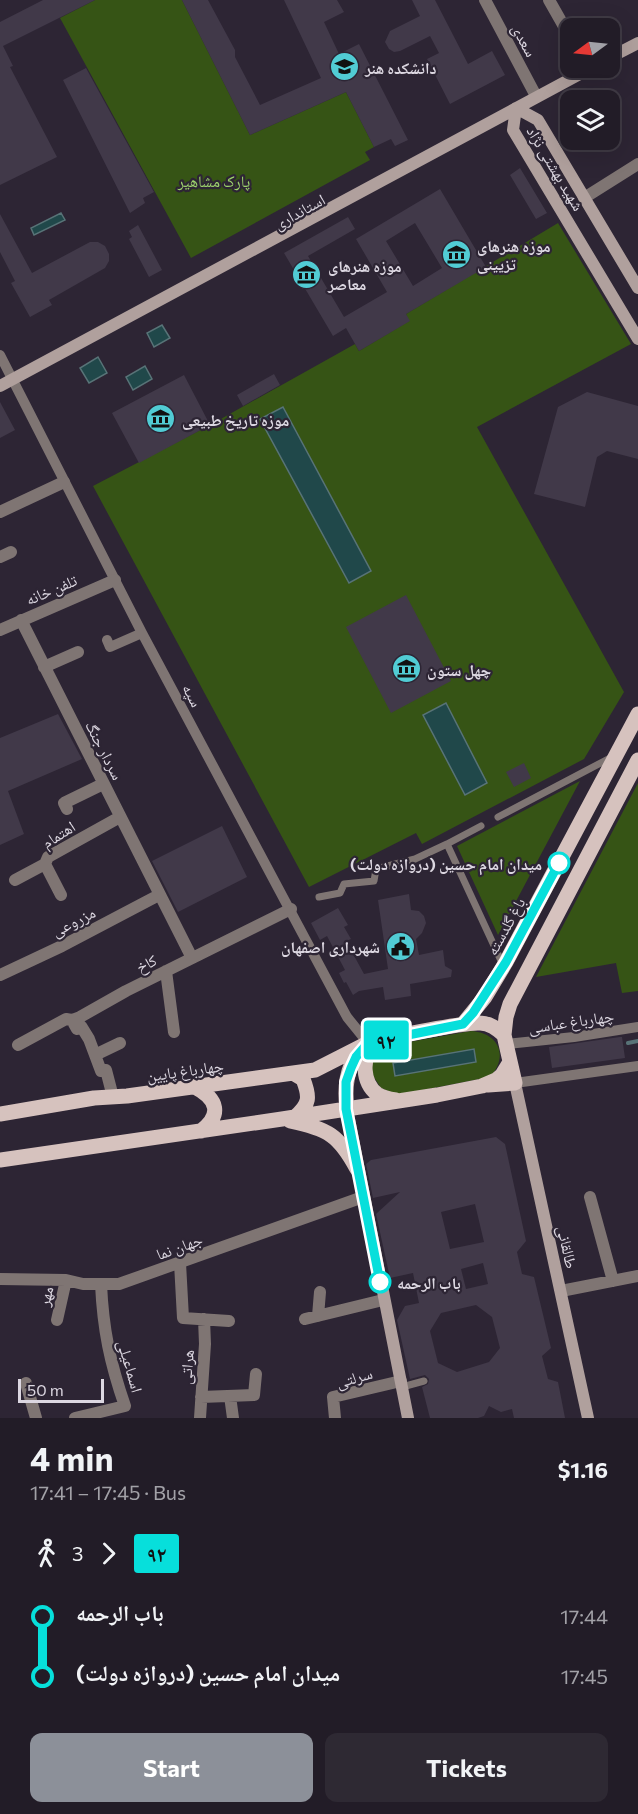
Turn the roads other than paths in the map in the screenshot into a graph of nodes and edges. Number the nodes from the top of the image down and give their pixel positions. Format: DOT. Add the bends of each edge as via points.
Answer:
graph roads {
  1 [pos="485,0"];
  2 [pos="549,0"];
  3 [pos="560,19"];
  4 [pos="638,45"];
  5 [pos="620,54"];
  6 [pos="572,78"];
  7 [pos="574,78"];
  8 [pos="537,96"];
  9 [pos="516,108"];
  10 [pos="638,164"];
  11 [pos="584,198"];
  12 [pos="638,288"];
  13 [pos="638,339"];
  14 [pos="0,356"];
  15 [pos="14,382"];
  16 [pos="0,386"];
  17 [pos="0,392"];
  18 [pos="64,482"];
  19 [pos="0,512"];
  20 [pos="115,580"];
  21 [pos="21,620"];
  22 [pos="0,630"];
  23 [pos="142,633"];
  24 [pos="106,640"];
  25 [pos="78,652"];
  26 [pos="44,667"];
  27 [pos="638,714"];
  28 [pos="617,755"];
  29 [pos="638,760"];
  30 [pos="103,783"];
  31 [pos="67,809"];
  32 [pos="120,817"];
  33 [pos="498,817"];
  34 [pos="481,826"];
  35 [pos="447,844"];
  36 [pos="45,864"];
  37 [pos="15,880"];
  38 [pos="61,895"];
  39 [pos="159,895"];
  40 [pos="319,897"];
  41 [pos="291,909"];
  42 [pos="534,910"];
  43 [pos="553,921"];
  44 [pos="192,958"];
  45 [pos="503,967"];
  46 [pos="166,971"];
  47 [pos="0,975"];
  48 [pos="72,1020"];
  49 [pos="463,1024"];
  50 [pos="638,1026"];
  51 [pos="174,1032"];
  52 [pos="389,1039"];
  53 [pos="506,1039"];
  54 [pos="120,1042"];
  55 [pos="368,1043"];
  56 [pos="18,1045"];
  57 [pos="95,1055"];
  58 [pos="510,1062"];
  59 [pos="638,1066"];
  60 [pos="293,1073"];
  61 [pos="515,1083"];
  62 [pos="482,1086"];
  63 [pos="195,1088"];
  64 [pos="113,1097"];
  65 [pos="399,1101"];
  66 [pos="346,1109"];
  67 [pos="0,1114"];
  68 [pos="288,1118"];
  69 [pos="201,1131"];
  70 [pos="0,1160"];
  71 [pos="357,1170"];
  72 [pos="363,1197"];
  73 [pos="590,1197"];
  74 [pos="180,1263"];
  75 [pos="638,1276"];
  76 [pos="0,1279"];
  77 [pos="66,1280"];
  78 [pos="613,1281"];
  79 [pos="101,1284"];
  80 [pos="561,1291"];
  81 [pos="320,1292"];
  82 [pos="383,1300"];
  83 [pos="318,1316"];
  84 [pos="204,1319"];
  85 [pos="305,1319"];
  86 [pos="57,1320"];
  87 [pos="229,1321"];
  88 [pos="256,1374"];
  89 [pos="424,1382"];
  90 [pos="26,1383"];
  91 [pos="401,1384"];
  92 [pos="230,1396"];
  93 [pos="201,1397"];
  94 [pos="36,1418"];
  95 [pos="75,1418"];
  96 [pos="200,1418"];
  97 [pos="233,1418"];
  98 [pos="335,1418"];
  99 [pos="408,1418"];
  100 [pos="588,1418"];
  1 -- 8 [label="street, سعدی"];
  2 -- 3 [label="street"];
  4 -- 5 [label="main road"];
  6 -- 8 [label="main road, استانداری"];
  7 -- 15 [label="lane, استانداری"];
  8 -- 9 [label="main road, استانداری"];
  9 -- 11 [label="main road, شهید بهشتی نژاد" via="538,120"];
  9 -- 13 [label="main road, شهید بهشتی نژاد" via="513,130"];
  9 -- 15 [label="main road, استانداری"];
  10 -- 11 [label="street"];
  11 -- 12 [label="main road, شهید بهشتی نژاد"];
  14 -- 15 [label="street, سپه"];
  15 -- 16 [label="main road"];
  15 -- 17 [label="lane"];
  15 -- 18 [label="street, سپه"];
  18 -- 19 [label="street"];
  18 -- 20 [label="street, سپه"];
  20 -- 21 [label="street, تلفن خانه"];
  20 -- 23 [label="street, سپه"];
  21 -- 22 [label="street, تلفن خانه"];
  21 -- 26 [label="street, سردار جنگ"];
  23 -- 24 [label="street" via="110,647"];
  23 -- 41 [label="street, سپه"];
  25 -- 26 [label="street"];
  26 -- 30 [label="street, سردار جنگ"];
  27 -- 28 [label="main road, باغ گلدسته"];
  28 -- 33 [label="lane"];
  28 -- 42 [label="main road, باغ گلدسته"];
  29 -- 43 [label="main road"];
  30 -- 31 [label="street" via="64,803"];
  30 -- 32 [label="street, سردار جنگ"];
  32 -- 36 [label="street, اهتمام" via="48,857"];
  32 -- 39 [label="street, سردار جنگ"];
  34 -- 35 [label="lane"];
  35 -- 40 [label="lane" via="416,859 376,870 374,881 344,884 340,892"];
  35 -- 45 [label="lane"];
  36 -- 37 [label="street, اهتمام"];
  36 -- 38 [label="street"];
  39 -- 44 [label="street, سردار جنگ"];
  39 -- 47 [label="street, مزروعی"];
  41 -- 44 [label="street, کاخ"];
  41 -- 55 [label="street, سپه" via="347,1017"];
  42 -- 43 [label="main road"];
  42 -- 45 [label="main road, باغ گلدسته"];
  43 -- 53 [label="main road" via="510,1004"];
  44 -- 46 [label="street, کاخ"];
  45 -- 49 [label="main road, باغ گلدسته"];
  46 -- 48 [label="street, کاخ"];
  46 -- 51 [label="street"];
  48 -- 56 [label="street, کاخ" via="34,1030"];
  48 -- 57 [label="street" via="77,1029 81,1026"];
  49 -- 52 [label="main road, چهارباغ پایین"];
  49 -- 53 [label="main road, چهارباغ پایین" via="488,1024"];
  50 -- 53 [label="street, چهارباغ عباسی" via="574,1037"];
  52 -- 55 [label="main road, چهارباغ پایین"];
  52 -- 65 [label="main road" via="372,1048 365,1072 377,1094"];
  53 -- 58 [label="main road"];
  54 -- 57 [label="street"];
  55 -- 60 [label="main road, چهارباغ پایین" via="315,1070"];
  55 -- 66 [label="main road" via="356,1057 346,1082"];
  57 -- 64 [label="street" via="101,1071 106,1070"];
  58 -- 61 [label="main road"];
  58 -- 62 [label="main road" via="502,1075"];
  59 -- 61 [label="street"];
  60 -- 63 [label="main road, چهارباغ پایین"];
  60 -- 68 [label="main road" via="303,1079 308,1096 304,1109"];
  61 -- 62 [label="main road"];
  61 -- 80 [label="main road, طالقانی"];
  62 -- 65 [label="main road"];
  63 -- 64 [label="main road, چهارباغ پایین"];
  63 -- 69 [label="main road" via="209,1096 215,1110 214,1118"];
  64 -- 67 [label="main road, چهارباغ پایین"];
  65 -- 66 [label="main road"];
  66 -- 68 [label="main road"];
  66 -- 71 [label="main road"];
  68 -- 69 [label="main road"];
  68 -- 71 [label="main road" via="318,1127 337,1140"];
  69 -- 70 [label="main road"];
  71 -- 72 [label="main road"];
  72 -- 74 [label="street, جهان نما"];
  72 -- 82 [label="main road"];
  73 -- 78 [label="street"];
  74 -- 79 [label="street, جهان نما" via="119,1284"];
  74 -- 84 [label="street" via="183,1318"];
  75 -- 78 [label="street"];
  76 -- 77 [label="street, جهان نما"];
  77 -- 79 [label="street, جهان نما"];
  77 -- 86 [label="street, مهر"];
  78 -- 80 [label="street"];
  79 -- 95 [label="street, اسماعیلی" via="102,1321 111,1367 125,1406"];
  80 -- 100 [label="main road, طالقانی"];
  81 -- 83 [label="street"];
  82 -- 83 [label="street"];
  82 -- 91 [label="main road"];
  83 -- 85 [label="street"];
  84 -- 87 [label="street"];
  84 -- 93 [label="street, هراتی"];
  88 -- 92 [label="street" via="254,1395"];
  89 -- 91 [label="lane"];
  90 -- 94 [label="street"];
  91 -- 98 [label="street, سرلتی" via="333,1397"];
  91 -- 99 [label="main road"];
  92 -- 93 [label="street"];
  92 -- 97 [label="street"];
  93 -- 96 [label="street, هراتی"];
}
